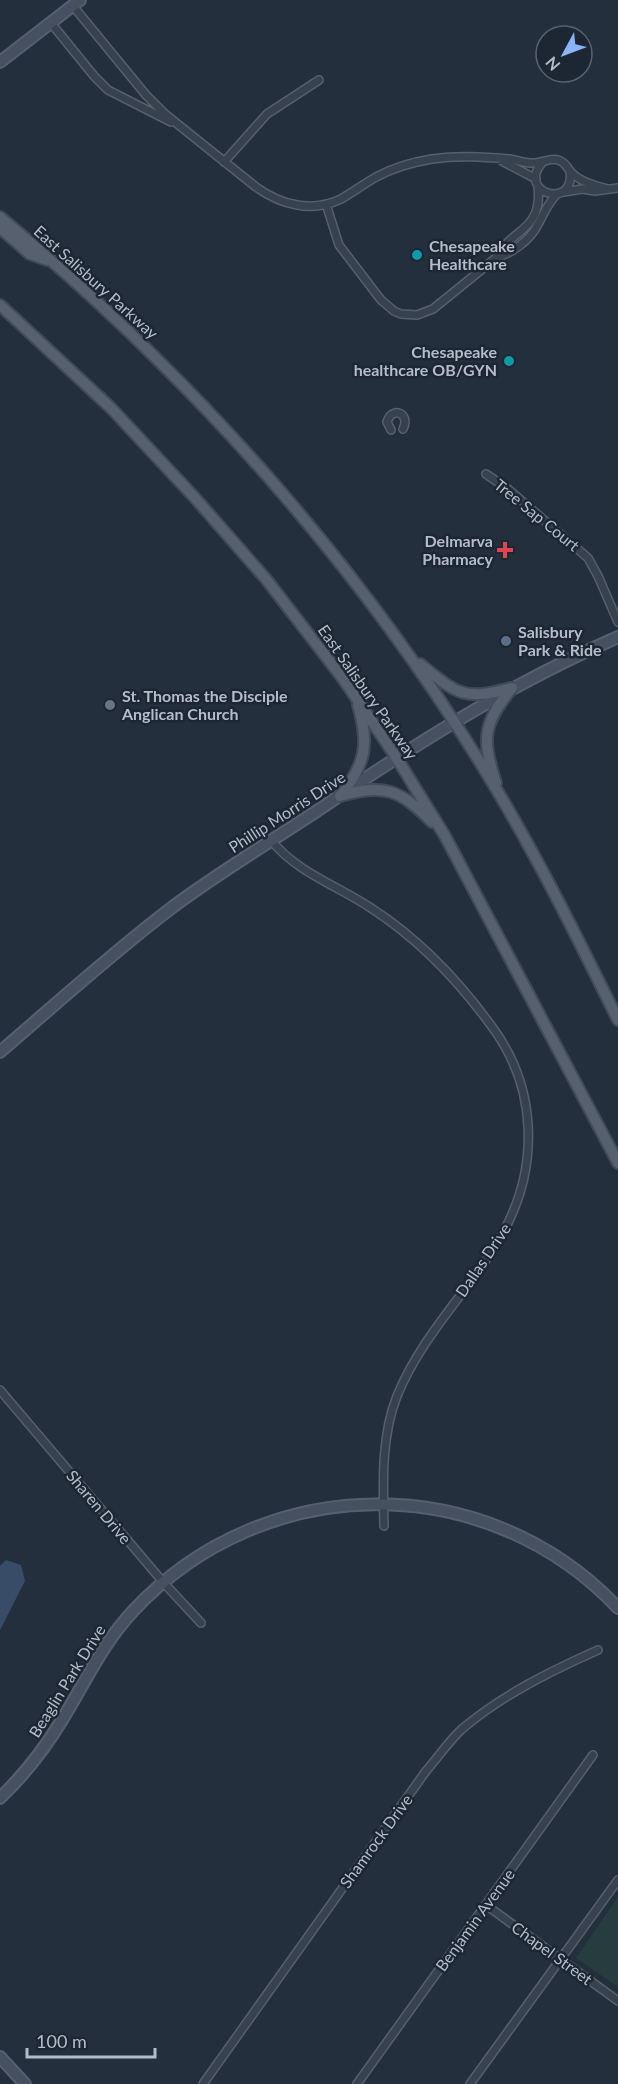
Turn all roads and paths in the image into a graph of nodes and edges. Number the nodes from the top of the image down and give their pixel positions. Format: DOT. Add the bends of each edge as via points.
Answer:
graph roads {
  1 [pos="76,3"];
  2 [pos="51,23"];
  3 [pos="0,63"];
  4 [pos="319,81"];
  5 [pos="181,127"];
  6 [pos="497,159"];
  7 [pos="224,162"];
  8 [pos="542,163"];
  9 [pos="570,172"];
  10 [pos="537,182"];
  11 [pos="618,188"];
  12 [pos="608,189"];
  13 [pos="560,193"];
  14 [pos="326,204"];
  15 [pos="0,217"];
  16 [pos="0,228"];
  17 [pos="497,257"];
  18 [pos="53,262"];
  19 [pos="0,305"];
  20 [pos="403,429"];
  21 [pos="391,430"];
  22 [pos="486,474"];
  23 [pos="618,622"];
  24 [pos="618,638"];
  25 [pos="409,655"];
  26 [pos="512,688"];
  27 [pos="355,696"];
  28 [pos="454,722"];
  29 [pos="396,757"];
  30 [pos="340,796"];
  31 [pos="501,797"];
  32 [pos="445,836"];
  33 [pos="271,840"];
  34 [pos="618,1020"];
  35 [pos="0,1052"];
  36 [pos="618,1163"];
  37 [pos="0,1390"];
  38 [pos="383,1504"];
  39 [pos="384,1526"];
  40 [pos="163,1582"];
  41 [pos="618,1608"];
  42 [pos="201,1623"];
  43 [pos="598,1650"];
  44 [pos="593,1755"];
  45 [pos="0,1798"];
  46 [pos="618,1880"];
  47 [pos="486,1905"];
  48 [pos="561,1960"];
  49 [pos="618,2001"];
  50 [pos="0,2057"];
  51 [pos="25,2084"];
  52 [pos="203,2084"];
  53 [pos="357,2084"];
  54 [pos="470,2084"];
  1 -- 2 [label="street"];
  1 -- 5 [label="street" via="146,95"];
  2 -- 3 [label="street"];
  2 -- 5 [label="street" via="108,90"];
  4 -- 7 [label="street" via="267,114"];
  5 -- 7 [label="street"];
  6 -- 8 [label="street"];
  6 -- 10 [label="street"];
  6 -- 14 [label="street" via="462,156 425,160 399,167"];
  7 -- 14 [label="street" via="276,200 304,206"];
  8 -- 9 [label="street" via="556,159"];
  8 -- 10 [label="street" via="536,173"];
  9 -- 12 [label="street"];
  9 -- 13 [label="street" via="570,183"];
  10 -- 13 [label="street" via="545,193"];
  10 -- 17 [label="street" via="538,204 532,220"];
  11 -- 12 [label="street"];
  12 -- 13 [label="street"];
  13 -- 17 [label="street" via="548,204 531,235 506,255"];
  14 -- 17 [label="street" via="339,245 381,300 401,314 417,315 433,309"];
  15 -- 18 [label="main road, East Salisbury Parkway"];
  16 -- 18 [label="main road" via="30,254"];
  18 -- 25 [label="main road, East Salisbury Parkway" via="150,351 237,442 326,547"];
  19 -- 27 [label="main road, East Salisbury Parkway" via="111,408 196,499 291,610"];
  20 -- 21 [label="street" via="405,417 397,412 387,418"];
  22 -- 23 [label="street, Tree Sap Court" via="588,558"];
  24 -- 26 [label="street, Phillip Morris Drive"];
  25 -- 26 [label="main road" via="437,679 465,694"];
  25 -- 28 [label="main road, East Salisbury Parkway"];
  26 -- 28 [label="street, Phillip Morris Drive"];
  26 -- 31 [label="main road" via="490,720 486,742"];
  27 -- 29 [label="main road, East Salisbury Parkway"];
  27 -- 30 [label="main road" via="364,747 358,771"];
  28 -- 29 [label="street, Phillip Morris Drive"];
  28 -- 31 [label="main road, East Salisbury Parkway"];
  29 -- 30 [label="street, Phillip Morris Drive"];
  29 -- 32 [label="main road, East Salisbury Parkway"];
  30 -- 32 [label="main road" via="363,789 398,794"];
  30 -- 33 [label="street, Phillip Morris Drive"];
  31 -- 34 [label="main road, East Salisbury Parkway" via="559,901"];
  32 -- 36 [label="main road, East Salisbury Parkway"];
  33 -- 35 [label="street, Phillip Morris Drive" via="133,938"];
  33 -- 38 [label="street, Dallas Drive" via="291,861 397,925 442,966 502,1040 525,1103 528,1149 519,1198 509,1225 401,1386 387,1440"];
  37 -- 40 [label="street, Sharen Drive"];
  38 -- 39 [label="street, Dallas Drive"];
  38 -- 40 [label="street, Beaglin Park Drive" via="323,1508 263,1524 214,1546"];
  38 -- 41 [label="street, Beaglin Park Drive" via="445,1511 519,1536 574,1568"];
  40 -- 42 [label="street, Sharen Drive"];
  40 -- 45 [label="street, Beaglin Park Drive" via="112,1636 48,1743"];
  43 -- 52 [label="street, Shamrock Drive" via="515,1693 453,1738"];
  44 -- 47 [label="street, Benjamin Avenue"];
  46 -- 48 [label="street"];
  47 -- 48 [label="street, Chapel Street"];
  47 -- 53 [label="street, Benjamin Avenue"];
  48 -- 49 [label="street, Chapel Street"];
  48 -- 54 [label="street"];
  50 -- 51 [label="street"];
}
